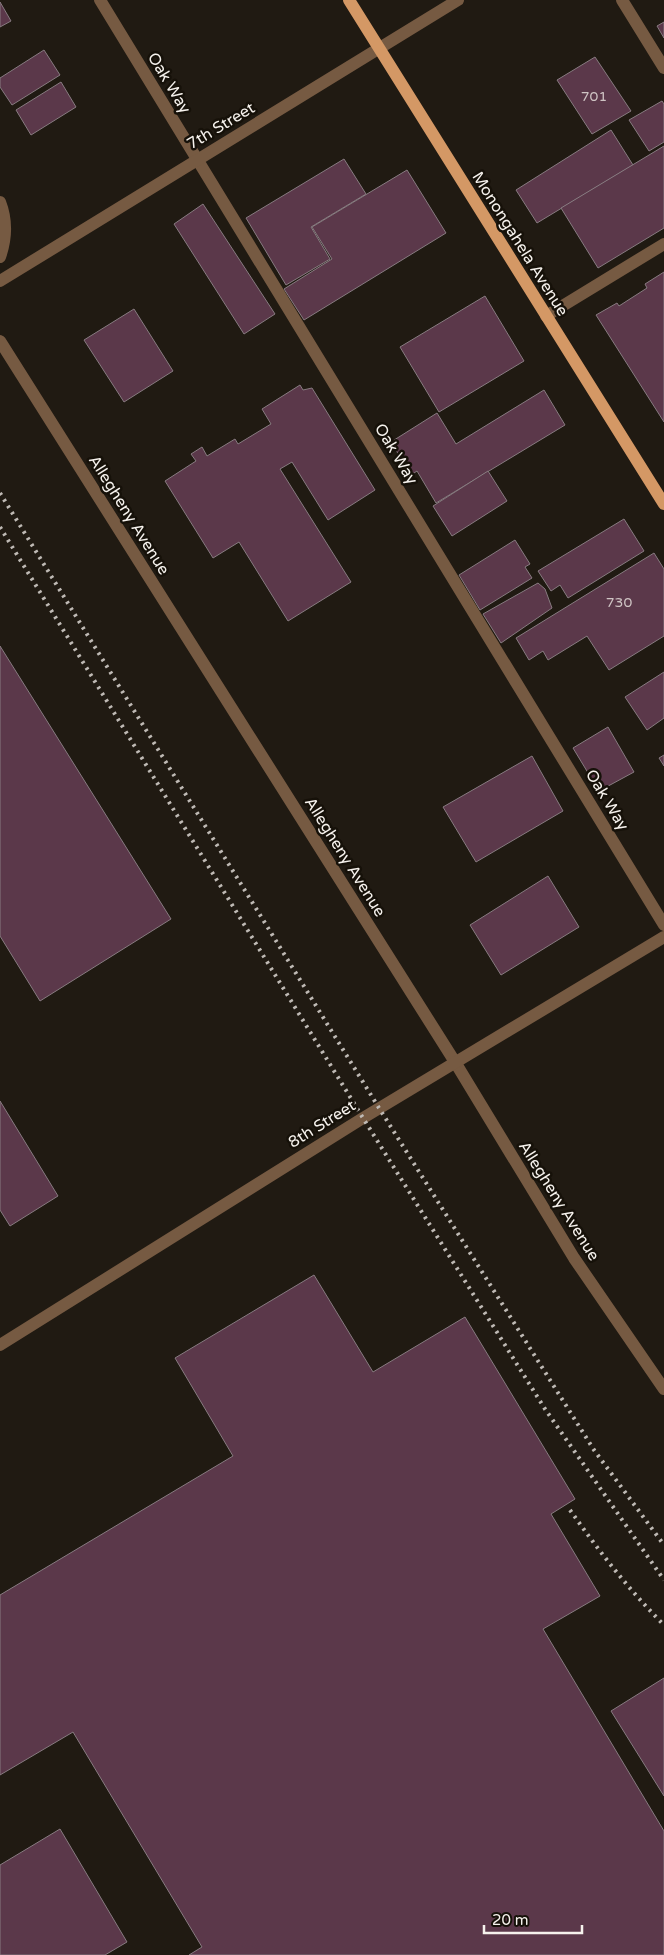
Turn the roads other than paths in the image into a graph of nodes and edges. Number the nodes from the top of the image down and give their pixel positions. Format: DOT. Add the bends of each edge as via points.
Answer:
graph roads {
  1 [pos="100,0"];
  2 [pos="349,0"];
  3 [pos="458,0"];
  4 [pos="622,0"];
  5 [pos="378,49"];
  6 [pos="664,68"];
  7 [pos="197,160"];
  8 [pos="0,202"];
  9 [pos="664,244"];
  10 [pos="0,257"];
  11 [pos="0,280"];
  12 [pos="546,316"];
  13 [pos="0,342"];
  14 [pos="664,504"];
  15 [pos="664,925"];
  16 [pos="664,937"];
  17 [pos="456,1062"];
  18 [pos="0,1345"];
  19 [pos="664,1389"];
  1 -- 7 [label="street, Oak Way"];
  2 -- 5 [label="main road, Monongahela Avenue"];
  3 -- 5 [label="street, 7th Street"];
  4 -- 6 [label="street"];
  5 -- 7 [label="street, 7th Street"];
  5 -- 12 [label="main road, Monongahela Avenue"];
  7 -- 11 [label="street, 7th Street"];
  7 -- 15 [label="street, Oak Way"];
  8 -- 10 [label="street" via="5,242"];
  9 -- 12 [label="street"];
  12 -- 14 [label="main road, Monongahela Avenue"];
  13 -- 17 [label="street, Allegheny Avenue"];
  16 -- 17 [label="street, 8th Street"];
  17 -- 18 [label="street, 8th Street"];
  17 -- 19 [label="street, Allegheny Avenue" via="574,1258"];
}
